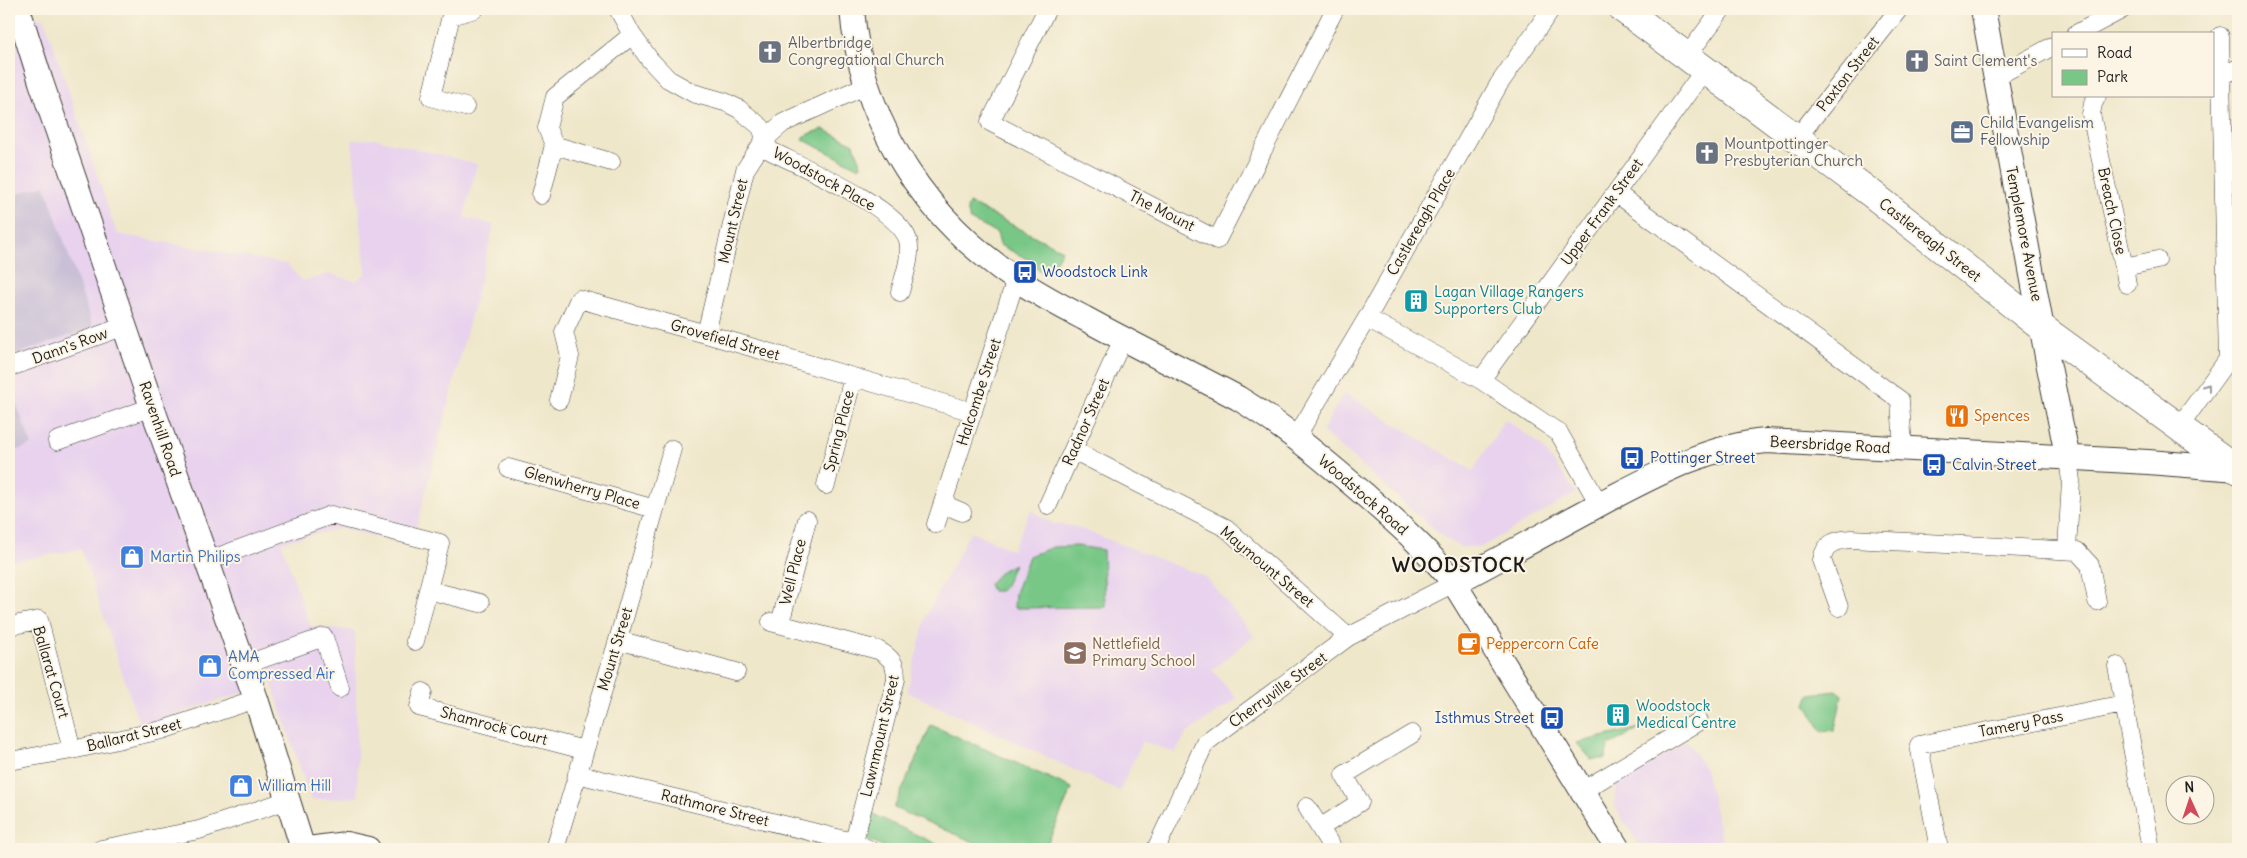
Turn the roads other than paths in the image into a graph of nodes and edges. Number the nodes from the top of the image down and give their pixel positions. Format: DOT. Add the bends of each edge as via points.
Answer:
graph roads {
  1 [pos="18,9"];
  2 [pos="474,9"];
  3 [pos="618,9"];
  4 [pos="852,9"];
  5 [pos="1047,9"];
  6 [pos="1335,9"];
  7 [pos="1551,9"];
  8 [pos="1623,9"];
  9 [pos="1722,9"];
  10 [pos="1899,9"];
  11 [pos="1983,9"];
  12 [pos="2123,9"];
  13 [pos="2080,32"];
  14 [pos="632,35"];
  15 [pos="2220,36"];
  16 [pos="2052,47"];
  17 [pos="1696,63"];
  18 [pos="2238,68"];
  19 [pos="1995,76"];
  20 [pos="2217,79"];
  21 [pos="867,85"];
  22 [pos="2096,98"];
  23 [pos="465,107"];
  24 [pos="1797,138"];
  25 [pos="765,139"];
  26 [pos="554,145"];
  27 [pos="611,162"];
  28 [pos="1616,193"];
  29 [pos="541,195"];
  30 [pos="2156,260"];
  31 [pos="1016,279"];
  32 [pos="900,292"];
  33 [pos="1367,318"];
  34 [pos="125,326"];
  35 [pos="2041,327"];
  36 [pos="706,334"];
  37 [pos="1123,339"];
  38 [pos="16,365"];
  39 [pos="852,377"];
  40 [pos="1481,380"];
  41 [pos="559,400"];
  42 [pos="152,407"];
  43 [pos="973,412"];
  44 [pos="2179,426"];
  45 [pos="1298,438"];
  46 [pos="57,441"];
  47 [pos="672,449"];
  48 [pos="1903,449"];
  49 [pos="1073,450"];
  50 [pos="2068,459"];
  51 [pos="508,468"];
  52 [pos="2238,469"];
  53 [pos="826,485"];
  54 [pos="942,504"];
  55 [pos="1599,504"];
  56 [pos="1048,505"];
  57 [pos="655,509"];
  58 [pos="962,512"];
  59 [pos="807,520"];
  60 [pos="936,524"];
  61 [pos="2067,550"];
  62 [pos="207,561"];
  63 [pos="1454,583"];
  64 [pos="428,590"];
  65 [pos="2097,601"];
  66 [pos="480,603"];
  67 [pos="1839,607"];
  68 [pos="776,623"];
  69 [pos="9,626"];
  70 [pos="1348,637"];
  71 [pos="618,640"];
  72 [pos="415,641"];
  73 [pos="244,665"];
  74 [pos="2117,666"];
  75 [pos="736,672"];
  76 [pos="340,688"];
  77 [pos="422,692"];
  78 [pos="256,699"];
  79 [pos="2124,704"];
  80 [pos="1699,721"];
  81 [pos="1412,734"];
  82 [pos="72,750"];
  83 [pos="584,750"];
  84 [pos="9,761"];
  85 [pos="577,774"];
  86 [pos="1582,791"];
  87 [pos="288,800"];
  88 [pos="1307,807"];
  89 [pos="1320,828"];
  90 [pos="857,847"];
  91 [pos="101,849"];
  92 [pos="303,849"];
  93 [pos="308,849"];
  94 [pos="368,849"];
  95 [pos="555,849"];
  96 [pos="1156,849"];
  97 [pos="1333,849"];
  98 [pos="1618,849"];
  99 [pos="1939,849"];
  100 [pos="2151,849"];
  1 -- 34 [label="main road, Ravenhill Road"];
  2 -- 23 [label="street" via="451,16 431,97"];
  3 -- 14 [label="street, Woodstock Place"];
  4 -- 21 [label="main road"];
  5 -- 6 [label="street, The Mount" via="990,122 1217,240"];
  7 -- 33 [label="street, Castlereagh Place" via="1499,84"];
  8 -- 17 [label="main road, Castlereagh Street"];
  9 -- 17 [label="street, Upper Frank Street"];
  10 -- 24 [label="street, Paxton Street"];
  11 -- 19 [label="main road, Templemore Avenue"];
  12 -- 13 [label="street"];
  14 -- 25 [label="street, Woodstock Place" via="668,79 693,93 739,109 761,127"];
  14 -- 26 [label="street" via="555,97 547,128"];
  15 -- 20 [label="street"];
  16 -- 19 [label="street"];
  17 -- 24 [label="main road, Castlereagh Street"];
  17 -- 28 [label="street, Upper Frank Street"];
  18 -- 20 [label="street"];
  19 -- 35 [label="main road, Templemore Avenue"];
  44 -- 20 [label="street, one-way" via="2228,359"];
  21 -- 25 [label="street, Mount Street" via="783,123"];
  21 -- 31 [label="main road" via="878,118 911,177 957,230"];
  22 -- 30 [label="street, Breach Close" via="2092,114 2126,276"];
  24 -- 35 [label="main road, Castlereagh Street"];
  25 -- 32 [label="street, Woodstock Place" via="769,150 869,202 890,215 900,226 910,254"];
  25 -- 36 [label="street, Mount Street" via="745,170"];
  26 -- 27 [label="street"];
  26 -- 29 [label="street"];
  28 -- 40 [label="street, Upper Frank Street"];
  28 -- 48 [label="street" via="1900,400"];
  31 -- 37 [label="main road, Woodstock Road"];
  31 -- 43 [label="street, Halcombe Street"];
  33 -- 40 [label="street"];
  33 -- 45 [label="street, Castlereagh Place"];
  34 -- 38 [label="street, Dann's Row"];
  34 -- 42 [label="main road, Ravenhill Road"];
  35 -- 44 [label="main road, Castlereagh Street"];
  35 -- 50 [label="main road, Templemore Avenue"];
  36 -- 39 [label="street, Grovefield Street"];
  36 -- 41 [label="street, Grovefield Street" via="579,299 564,332 570,356"];
  37 -- 45 [label="main road, Woodstock Road" via="1238,398"];
  37 -- 49 [label="street, Radnor Street"];
  39 -- 43 [label="street, Grovefield Street"];
  39 -- 53 [label="street, Spring Place"];
  40 -- 55 [label="street" via="1558,433"];
  42 -- 46 [label="street"];
  42 -- 62 [label="main road, Ravenhill Road"];
  43 -- 54 [label="street, Halcombe Street"];
  44 -- 52 [label="main road, Castlereagh Street"];
  45 -- 63 [label="main road, Woodstock Road" via="1421,544"];
  47 -- 57 [label="street, Mount Street"];
  48 -- 50 [label="main road, Beersbridge Road"];
  48 -- 55 [label="main road, Beersbridge Road" via="1766,441 1741,443 1671,468"];
  49 -- 56 [label="street, Radnor Street"];
  49 -- 70 [label="street, Maymount Street" via="1226,528"];
  50 -- 52 [label="main road, Beersbridge Road"];
  50 -- 61 [label="street" via="2071,481"];
  51 -- 57 [label="street, Glenwherry Place"];
  54 -- 58 [label="street"];
  54 -- 60 [label="street, Halcombe Street"];
  55 -- 63 [label="main road, Beersbridge Road"];
  57 -- 71 [label="street, Mount Street"];
  59 -- 68 [label="street, Well Place"];
  61 -- 65 [label="street" via="2077,551 2090,565"];
  61 -- 67 [label="street" via="1836,540 1828,546 1822,560"];
  62 -- 64 [label="street" via="331,515 440,543"];
  62 -- 73 [label="main road, Ravenhill Road"];
  63 -- 70 [label="street, Cherryville Street"];
  63 -- 86 [label="main road, Woodstock Road"];
  64 -- 66 [label="street"];
  64 -- 72 [label="street"];
  68 -- 90 [label="street, Lawnmount Street" via="878,650 890,657 896,668"];
  69 -- 82 [label="street, Ballarat Court" via="39,620"];
  70 -- 96 [label="street, Cherryville Street" via="1205,743"];
  71 -- 75 [label="street"];
  71 -- 83 [label="street, Mount Street"];
  73 -- 76 [label="street" via="324,637"];
  73 -- 78 [label="main road, Ravenhill Road"];
  74 -- 79 [label="street"];
  77 -- 83 [label="street, Shamrock Court" via="419,707"];
  78 -- 82 [label="street, Ballarat Street" via="162,730"];
  78 -- 87 [label="main road, Ravenhill Road"];
  79 -- 99 [label="street, Tamery Pass" via="1919,745"];
  79 -- 100 [label="street"];
  80 -- 86 [label="street"];
  81 -- 89 [label="street" via="1344,775 1360,802"];
  82 -- 84 [label="street, Ballarat Street"];
  83 -- 85 [label="street, Mount Street"];
  85 -- 90 [label="street, Rathmore Street"];
  85 -- 95 [label="street, Mount Street"];
  86 -- 98 [label="main road, Woodstock Road"];
  87 -- 91 [label="street" via="200,830"];
  87 -- 92 [label="main road, Ravenhill Road"];
  88 -- 89 [label="street"];
  89 -- 97 [label="street"];
  93 -- 94 [label="main road" via="346,844"];
}
